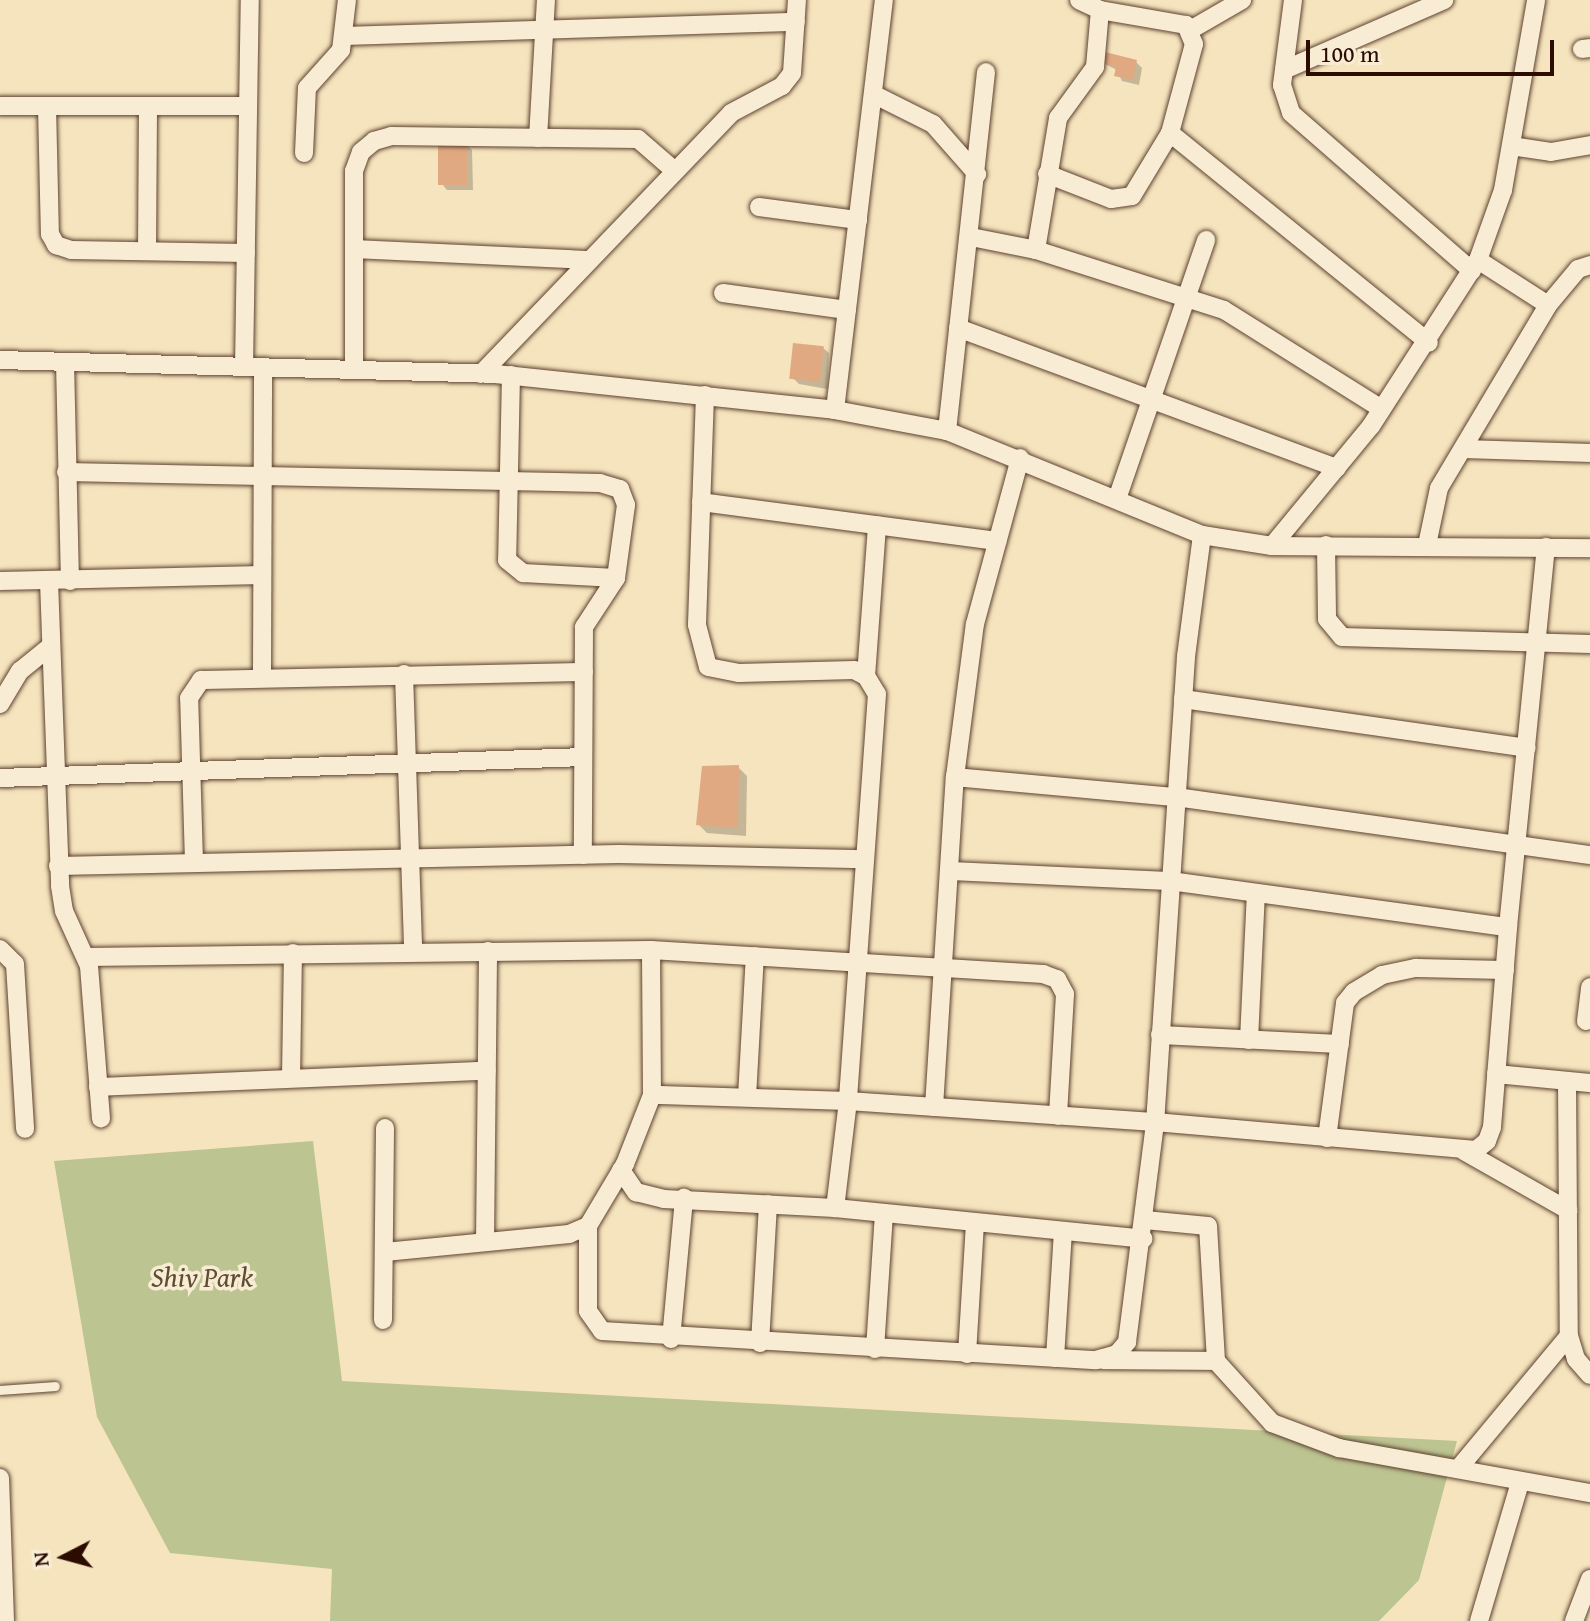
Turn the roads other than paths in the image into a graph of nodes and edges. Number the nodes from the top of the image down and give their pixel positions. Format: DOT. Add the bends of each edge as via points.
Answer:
graph roads {
  1 [pos="250,0"];
  2 [pos="347,0"];
  3 [pos="546,0"];
  4 [pos="797,0"];
  5 [pos="884,0"];
  6 [pos="1079,0"];
  7 [pos="1242,0"];
  8 [pos="1293,0"];
  9 [pos="1444,0"];
  10 [pos="1536,0"];
  11 [pos="1218,5"];
  12 [pos="1100,10"];
  13 [pos="796,22"];
  14 [pos="1192,29"];
  15 [pos="544,32"];
  16 [pos="345,36"];
  17 [pos="1284,70"];
  18 [pos="986,72"];
  19 [pos="873,94"];
  20 [pos="0,106"];
  21 [pos="47,106"];
  22 [pos="148,106"];
  23 [pos="248,106"];
  24 [pos="1170,133"];
  25 [pos="538,138"];
  26 [pos="1590,145"];
  27 [pos="1511,146"];
  28 [pos="304,153"];
  29 [pos="675,171"];
  30 [pos="977,174"];
  31 [pos="1047,174"];
  32 [pos="759,207"];
  33 [pos="858,220"];
  34 [pos="971,237"];
  35 [pos="1206,240"];
  36 [pos="354,249"];
  37 [pos="1036,250"];
  38 [pos="147,251"];
  39 [pos="246,253"];
  40 [pos="590,260"];
  41 [pos="1590,265"];
  42 [pos="1475,266"];
  43 [pos="723,293"];
  44 [pos="1189,297"];
  45 [pos="1548,305"];
  46 [pos="847,310"];
  47 [pos="958,328"];
  48 [pos="1429,343"];
  49 [pos="0,360"];
  50 [pos="65,362"];
  51 [pos="244,367"];
  52 [pos="263,367"];
  53 [pos="354,370"];
  54 [pos="481,374"];
  55 [pos="511,375"];
  56 [pos="705,395"];
  57 [pos="1153,400"];
  58 [pos="1382,409"];
  59 [pos="835,410"];
  60 [pos="947,431"];
  61 [pos="1465,449"];
  62 [pos="1590,453"];
  63 [pos="1020,458"];
  64 [pos="1337,468"];
  65 [pos="66,472"];
  66 [pos="263,479"];
  67 [pos="509,481"];
  68 [pos="1117,499"];
  69 [pos="701,502"];
  70 [pos="877,525"];
  71 [pos="1202,535"];
  72 [pos="997,541"];
  73 [pos="1326,545"];
  74 [pos="1427,545"];
  75 [pos="1272,546"];
  76 [pos="1546,547"];
  77 [pos="1590,548"];
  78 [pos="262,575"];
  79 [pos="616,578"];
  80 [pos="0,581"];
  81 [pos="49,581"];
  82 [pos="70,581"];
  83 [pos="1537,644"];
  84 [pos="1590,644"];
  85 [pos="51,646"];
  86 [pos="584,672"];
  87 [pos="404,674"];
  88 [pos="262,676"];
  89 [pos="866,676"];
  90 [pos="1183,699"];
  91 [pos="0,704"];
  92 [pos="1527,748"];
  93 [pos="583,757"];
  94 [pos="408,763"];
  95 [pos="192,770"];
  96 [pos="53,775"];
  97 [pos="955,777"];
  98 [pos="0,778"];
  99 [pos="1176,797"];
  100 [pos="1515,844"];
  101 [pos="583,855"];
  102 [pos="1590,855"];
  103 [pos="412,856"];
  104 [pos="865,859"];
  105 [pos="194,862"];
  106 [pos="58,866"];
  107 [pos="949,871"];
  108 [pos="1170,881"];
  109 [pos="1256,893"];
  110 [pos="1508,927"];
  111 [pos="0,949"];
  112 [pos="651,950"];
  113 [pos="413,951"];
  114 [pos="488,951"];
  115 [pos="293,953"];
  116 [pos="755,956"];
  117 [pos="86,957"];
  118 [pos="856,963"];
  119 [pos="943,967"];
  120 [pos="1505,970"];
  121 [pos="1590,987"];
  122 [pos="1586,1021"];
  123 [pos="1160,1035"];
  124 [pos="1249,1040"];
  125 [pos="20,1041"];
  126 [pos="0,1043"];
  127 [pos="1340,1044"];
  128 [pos="487,1071"];
  129 [pos="1496,1074"];
  130 [pos="291,1078"];
  131 [pos="1567,1081"];
  132 [pos="1590,1083"];
  133 [pos="98,1087"];
  134 [pos="652,1095"];
  135 [pos="747,1097"];
  136 [pos="848,1101"];
  137 [pos="934,1107"];
  138 [pos="1058,1116"];
  139 [pos="101,1119"];
  140 [pos="1155,1122"];
  141 [pos="385,1128"];
  142 [pos="25,1129"];
  143 [pos="1327,1138"];
  144 [pos="1464,1151"];
  145 [pos="621,1170"];
  146 [pos="684,1198"];
  147 [pos="768,1204"];
  148 [pos="835,1208"];
  149 [pos="1568,1210"];
  150 [pos="884,1213"];
  151 [pos="1145,1220"];
  152 [pos="975,1222"];
  153 [pos="588,1226"];
  154 [pos="1063,1231"];
  155 [pos="1143,1239"];
  156 [pos="485,1242"];
  157 [pos="385,1252"];
  158 [pos="383,1320"];
  159 [pos="1569,1336"];
  160 [pos="671,1339"];
  161 [pos="760,1343"];
  162 [pos="875,1349"];
  163 [pos="967,1354"];
  164 [pos="1055,1358"];
  165 [pos="1096,1360"];
  166 [pos="1216,1361"];
  167 [pos="1590,1375"];
  168 [pos="55,1386"];
  169 [pos="0,1390"];
  170 [pos="1458,1469"];
  171 [pos="0,1478"];
  172 [pos="1520,1483"];
  173 [pos="1590,1493"];
  174 [pos="1,1544"];
  175 [pos="1590,1579"];
  176 [pos="5,1621"];
  177 [pos="1479,1621"];
  178 [pos="1574,1621"];
  1 -- 23 [label="street"];
  2 -- 16 [label="street"];
  3 -- 15 [label="street"];
  4 -- 13 [label="street"];
  5 -- 19 [label="street"];
  6 -- 12 [label="street"];
  7 -- 11 [label="street"];
  8 -- 17 [label="street"];
  9 -- 17 [label="street"];
  10 -- 27 [label="street"];
  11 -- 14 [label="street"];
  12 -- 14 [label="street"];
  12 -- 31 [label="street" via="1095,67 1058,118"];
  13 -- 15 [label="street"];
  13 -- 29 [label="street" via="792,73 782,86 731,113"];
  14 -- 24 [label="street" via="1194,44"];
  15 -- 16 [label="street"];
  15 -- 25 [label="street"];
  16 -- 28 [label="street" via="341,50 307,88"];
  17 -- 42 [label="street" via="1284,100 1291,113"];
  18 -- 30 [label="street"];
  19 -- 30 [label="street" via="933,124"];
  19 -- 33 [label="street"];
  20 -- 21 [label="street"];
  21 -- 22 [label="street"];
  21 -- 38 [label="street" via="50,234 56,245 71,250"];
  22 -- 23 [label="street"];
  22 -- 38 [label="street"];
  23 -- 39 [label="street"];
  24 -- 31 [label="street" via="1139,190 1127,199"];
  24 -- 48 [label="street"];
  25 -- 29 [label="street" via="638,139"];
  25 -- 36 [label="street" via="391,136 374,141 361,152 354,171"];
  26 -- 27 [label="street" via="1551,152"];
  27 -- 42 [label="street" via="1503,190"];
  29 -- 40 [label="street"];
  30 -- 34 [label="street"];
  31 -- 37 [label="street"];
  32 -- 33 [label="street"];
  33 -- 46 [label="street"];
  34 -- 37 [label="street"];
  34 -- 47 [label="street"];
  35 -- 44 [label="street"];
  36 -- 40 [label="street"];
  36 -- 53 [label="street"];
  37 -- 44 [label="street"];
  38 -- 39 [label="street"];
  39 -- 51 [label="street"];
  40 -- 54 [label="street"];
  41 -- 45 [label="street" via="1578,269"];
  42 -- 45 [label="street"];
  42 -- 48 [label="street"];
  43 -- 46 [label="street"];
  44 -- 57 [label="street"];
  44 -- 58 [label="street" via="1261,329"];
  45 -- 61 [label="street"];
  46 -- 59 [label="street"];
  47 -- 57 [label="street"];
  47 -- 60 [label="street"];
  48 -- 58 [label="street"];
  49 -- 50 [label="street"];
  50 -- 51 [label="street"];
  50 -- 65 [label="street"];
  51 -- 52 [label="street"];
  52 -- 53 [label="street"];
  52 -- 66 [label="street"];
  53 -- 54 [label="street"];
  54 -- 55 [label="street"];
  55 -- 56 [label="street"];
  55 -- 67 [label="street"];
  56 -- 59 [label="street"];
  56 -- 69 [label="street"];
  57 -- 64 [label="street"];
  57 -- 68 [label="street"];
  58 -- 64 [label="street"];
  59 -- 60 [label="street"];
  60 -- 63 [label="street"];
  61 -- 62 [label="street"];
  61 -- 74 [label="street" via="1439,488"];
  63 -- 68 [label="street"];
  63 -- 72 [label="street"];
  64 -- 75 [label="street"];
  65 -- 66 [label="street"];
  65 -- 82 [label="street"];
  66 -- 67 [label="street"];
  66 -- 78 [label="street"];
  67 -- 79 [label="street" via="507,560 513,569"];
  67 -- 79 [label="street" via="600,483 620,489 626,505"];
  68 -- 71 [label="street"];
  69 -- 70 [label="street"];
  69 -- 89 [label="street" via="697,625 708,667 719,673 837,669"];
  70 -- 72 [label="street"];
  70 -- 89 [label="street"];
  71 -- 75 [label="street"];
  71 -- 90 [label="street"];
  72 -- 97 [label="street" via="975,624"];
  73 -- 74 [label="street"];
  73 -- 75 [label="street"];
  73 -- 83 [label="street" via="1327,619 1342,637"];
  74 -- 76 [label="street"];
  76 -- 77 [label="street"];
  76 -- 83 [label="street"];
  78 -- 82 [label="street"];
  78 -- 88 [label="street"];
  79 -- 86 [label="street" via="584,627"];
  80 -- 81 [label="street"];
  81 -- 82 [label="street"];
  81 -- 85 [label="street"];
  83 -- 84 [label="street"];
  83 -- 92 [label="street"];
  85 -- 91 [label="street" via="20,671"];
  85 -- 96 [label="street"];
  86 -- 87 [label="street"];
  86 -- 93 [label="street"];
  87 -- 88 [label="street"];
  87 -- 94 [label="street"];
  88 -- 95 [label="street" via="211,676 193,688"];
  89 -- 104 [label="street" via="877,694"];
  90 -- 92 [label="street"];
  90 -- 99 [label="street"];
  92 -- 100 [label="street"];
  93 -- 94 [label="street"];
  93 -- 101 [label="street"];
  94 -- 95 [label="street"];
  94 -- 103 [label="street"];
  95 -- 96 [label="street"];
  95 -- 105 [label="street"];
  96 -- 98 [label="street"];
  96 -- 106 [label="street"];
  97 -- 99 [label="street"];
  97 -- 107 [label="street"];
  99 -- 100 [label="street"];
  99 -- 108 [label="street"];
  100 -- 102 [label="street"];
  100 -- 110 [label="street"];
  101 -- 103 [label="street"];
  101 -- 104 [label="street"];
  103 -- 105 [label="street"];
  103 -- 113 [label="street"];
  104 -- 118 [label="street"];
  105 -- 106 [label="street"];
  106 -- 117 [label="street" via="64,911"];
  107 -- 108 [label="street"];
  107 -- 119 [label="street"];
  108 -- 109 [label="street"];
  108 -- 123 [label="street"];
  109 -- 110 [label="street"];
  109 -- 124 [label="street"];
  110 -- 120 [label="street"];
  111 -- 125 [label="street" via="15,964"];
  112 -- 114 [label="street"];
  112 -- 116 [label="street"];
  112 -- 134 [label="street"];
  113 -- 114 [label="street"];
  113 -- 115 [label="street"];
  114 -- 128 [label="street"];
  115 -- 117 [label="street"];
  115 -- 130 [label="street"];
  116 -- 118 [label="street"];
  116 -- 135 [label="street"];
  117 -- 133 [label="street"];
  118 -- 119 [label="street"];
  118 -- 136 [label="street"];
  119 -- 137 [label="street"];
  119 -- 138 [label="street" via="1043,974 1063,986"];
  120 -- 127 [label="street" via="1416,968 1366,982 1345,1003"];
  120 -- 129 [label="street"];
  121 -- 122 [label="street"];
  123 -- 124 [label="street"];
  123 -- 140 [label="street"];
  124 -- 127 [label="street"];
  125 -- 126 [label="street"];
  125 -- 142 [label="street"];
  127 -- 143 [label="street"];
  128 -- 130 [label="street"];
  128 -- 156 [label="street"];
  129 -- 131 [label="street"];
  129 -- 144 [label="street" via="1487,1141"];
  130 -- 133 [label="street"];
  131 -- 132 [label="street"];
  131 -- 149 [label="street"];
  133 -- 139 [label="street"];
  134 -- 135 [label="street"];
  134 -- 145 [label="street"];
  135 -- 136 [label="street"];
  136 -- 137 [label="street"];
  136 -- 148 [label="street"];
  137 -- 138 [label="street"];
  138 -- 140 [label="street"];
  140 -- 143 [label="street"];
  140 -- 151 [label="street"];
  141 -- 157 [label="street"];
  143 -- 144 [label="street"];
  144 -- 149 [label="street"];
  145 -- 146 [label="street" via="636,1192"];
  145 -- 153 [label="street"];
  146 -- 147 [label="street"];
  146 -- 160 [label="street"];
  147 -- 148 [label="street"];
  147 -- 161 [label="street"];
  148 -- 150 [label="street"];
  149 -- 159 [label="street"];
  150 -- 152 [label="street"];
  150 -- 162 [label="street"];
  151 -- 155 [label="street"];
  151 -- 166 [label="street" via="1208,1226"];
  152 -- 154 [label="street"];
  152 -- 163 [label="street"];
  153 -- 156 [label="street" via="569,1234"];
  153 -- 160 [label="street" via="592,1323 602,1331"];
  154 -- 155 [label="street"];
  154 -- 164 [label="street"];
  155 -- 165 [label="street" via="1127,1342 1117,1354"];
  156 -- 157 [label="street"];
  157 -- 158 [label="street"];
  159 -- 167 [label="street" via="1576,1359"];
  159 -- 170 [label="street"];
  160 -- 161 [label="street"];
  161 -- 162 [label="street"];
  162 -- 163 [label="street"];
  163 -- 164 [label="street"];
  164 -- 165 [label="street"];
  165 -- 166 [label="street"];
  166 -- 170 [label="street" via="1272,1423 1298,1436"];
  168 -- 169 [label="lane"];
  170 -- 172 [label="street"];
  171 -- 174 [label="street"];
  172 -- 173 [label="street"];
  172 -- 177 [label="street"];
  174 -- 176 [label="street"];
  175 -- 178 [label="street"];
}
